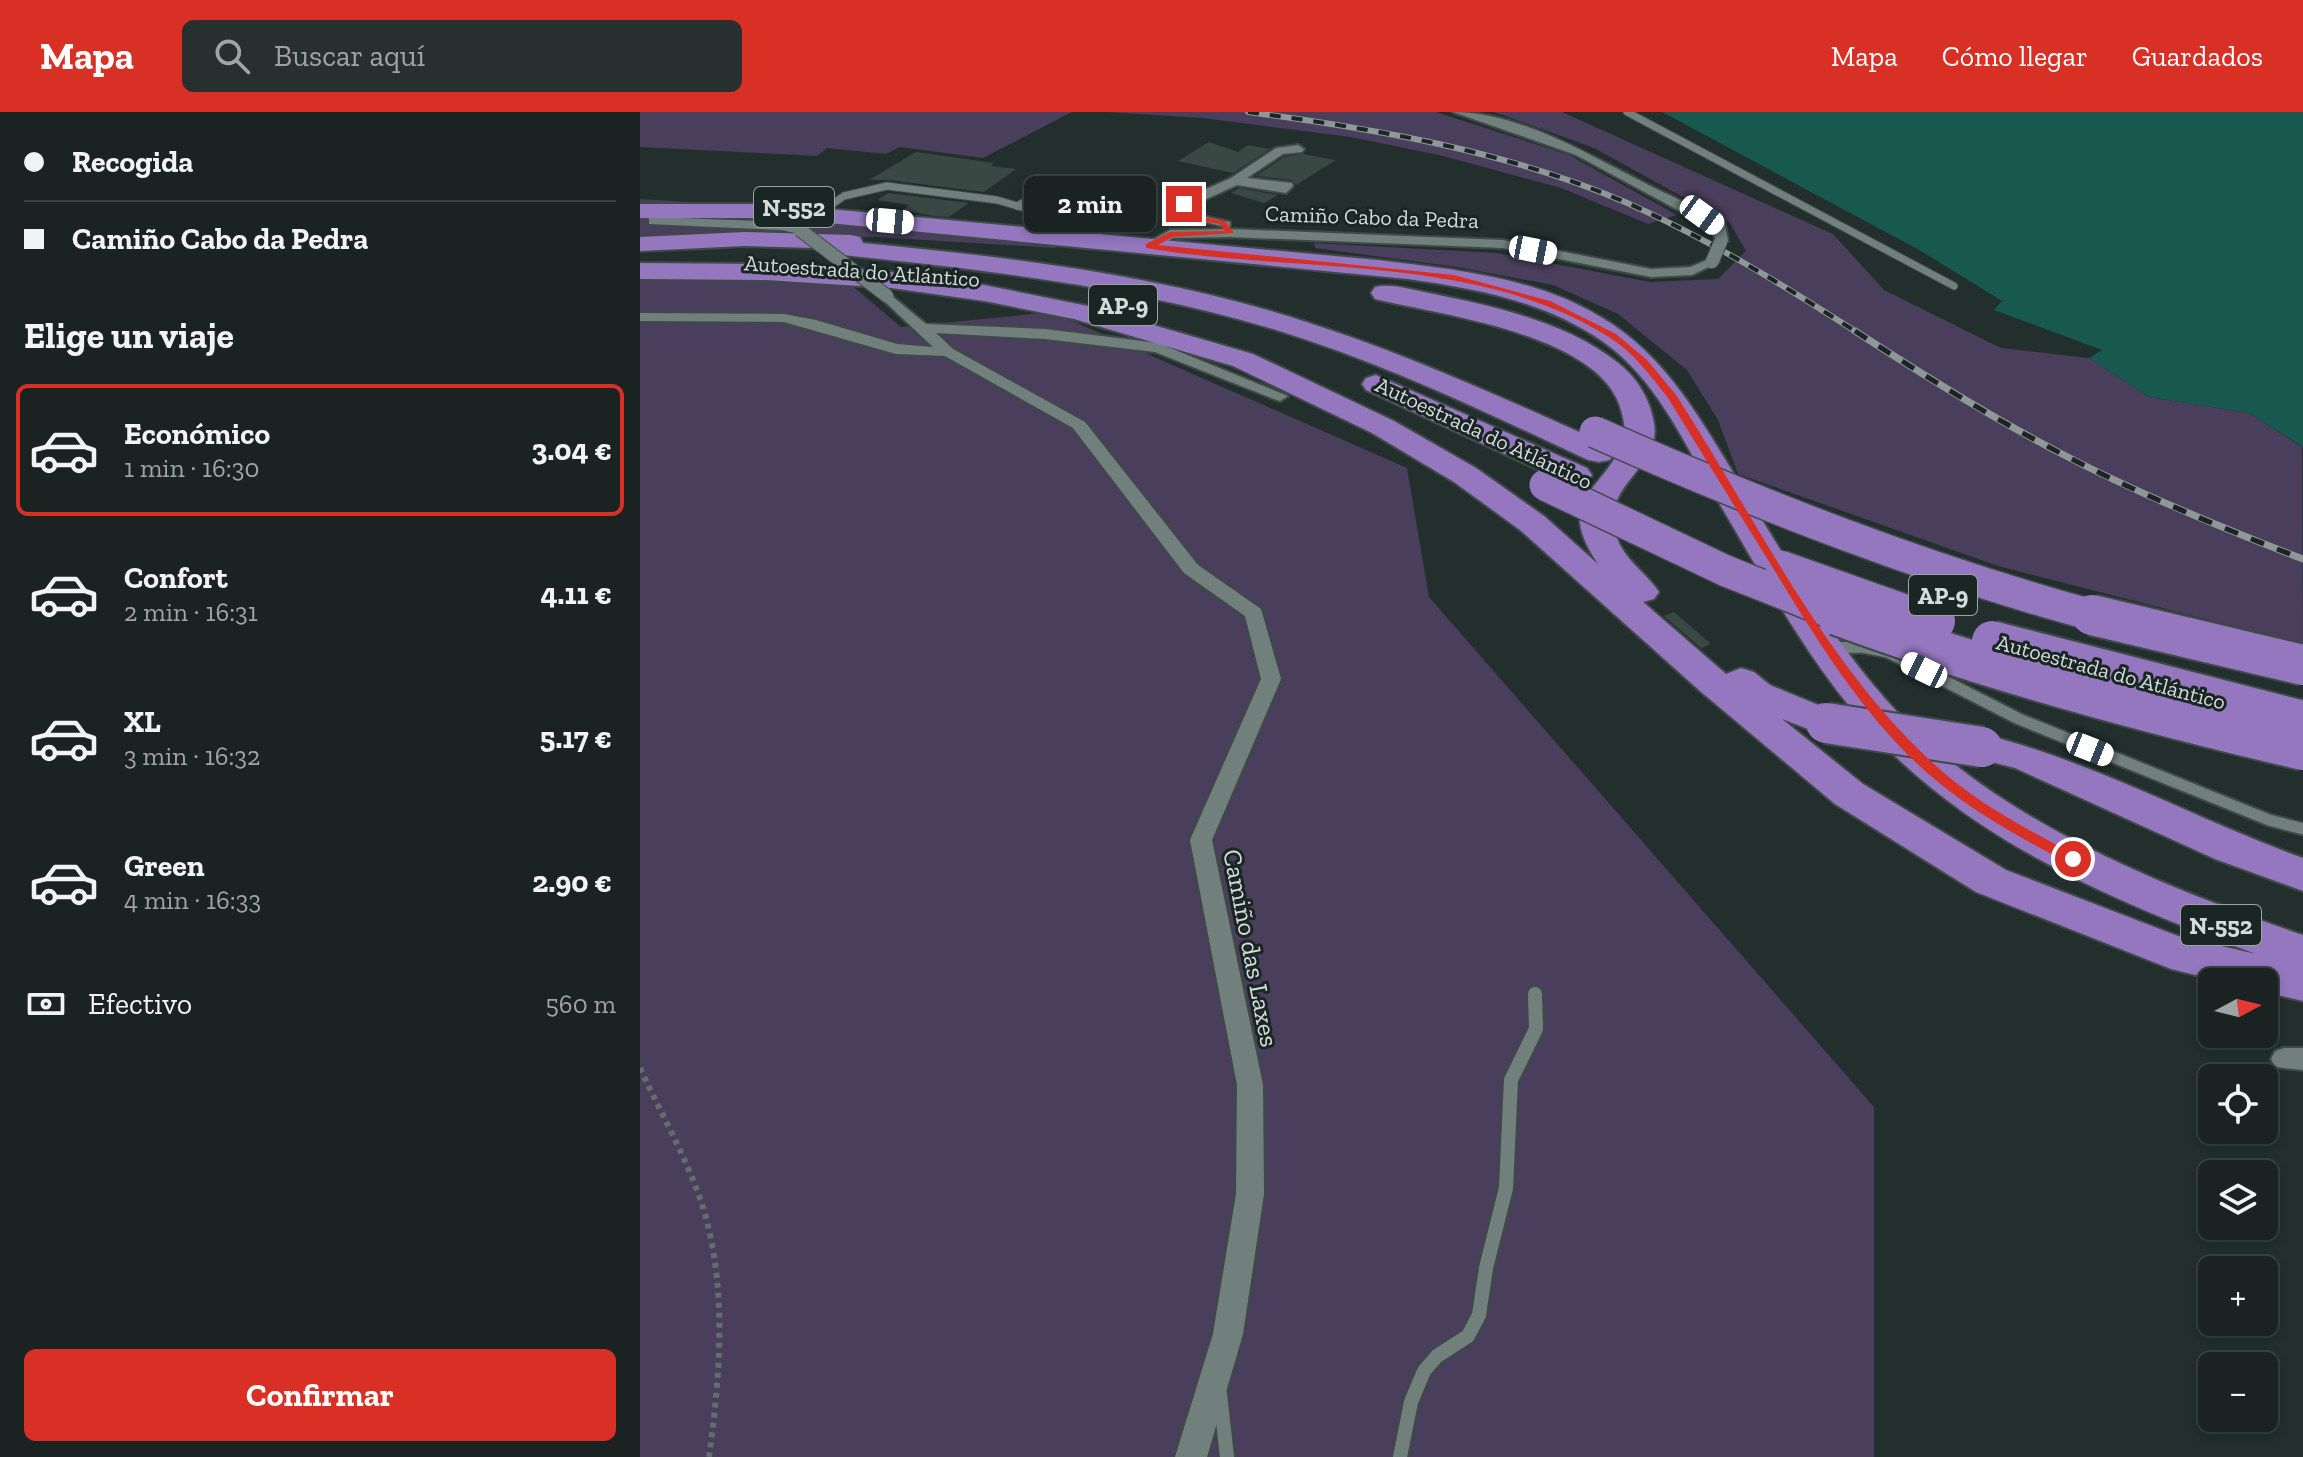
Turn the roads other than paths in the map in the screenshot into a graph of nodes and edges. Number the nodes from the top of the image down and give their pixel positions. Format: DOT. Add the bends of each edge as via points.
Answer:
graph roads {
  1 [pos="1459,112"];
  2 [pos="1627,112"];
  3 [pos="1298,149"];
  4 [pos="1235,181"];
  5 [pos="1058,183"];
  6 [pos="1281,190"];
  7 [pos="640,195"];
  8 [pos="1017,206"];
  9 [pos="1028,209"];
  10 [pos="824,210"];
  11 [pos="642,226"];
  12 [pos="947,226"];
  13 [pos="1230,233"];
  14 [pos="1149,246"];
  15 [pos="640,262"];
  16 [pos="640,271"];
  17 [pos="1954,286"];
  18 [pos="640,317"];
  19 [pos="924,328"];
  20 [pos="948,352"];
  21 [pos="1280,396"];
  22 [pos="1579,461"];
  23 [pos="1828,648"];
  24 [pos="2303,665"];
  25 [pos="2303,692"];
  26 [pos="2303,721"];
  27 [pos="2303,750"];
  28 [pos="2303,829"];
  29 [pos="2303,875"];
  30 [pos="2142,889"];
  31 [pos="2303,927"];
  32 [pos="2303,953"];
  33 [pos="2303,983"];
  34 [pos="1535,994"];
  35 [pos="1217,1369"];
  36 [pos="1191,1457"];
  37 [pos="1227,1457"];
  38 [pos="1400,1457"];
  1 -- 13 [label="street, Camiño Cabo da Pedra, bridge" via="1552,140 1702,215 1720,227 1721,241 1712,262 1692,271 1651,273 1503,244"];
  2 -- 17 [label="lane"];
  3 -- 4 [label="street, Camiño Cabo da Pedra" via="1280,151"];
  4 -- 6 [label="street, Camiño Cabo da Pedra" via="1287,186"];
  4 -- 13 [label="street, Camiño Cabo da Pedra" via="1184,204 1177,214 1223,223"];
  5 -- 8 [label="lane"];
  7 -- 10 [label="highway, N-552"];
  8 -- 9 [label="lane"];
  8 -- 10 [label="lane" via="887,186 844,196"];
  10 -- 12 [label="highway, N-552"];
  11 -- 12 [label="highway, N-552" via="776,211"];
  11 -- 19 [label="street, Camiño das Laxes, bridge" via="800,230"];
  11 -- 22 [label="highway, Autoestrada do Atlántico / AP-9" via="1018,266 1136,287 1282,323 1426,376"];
  11 -- 29 [label="highway, bridge" via="786,240 1098,257 1341,286 1482,313 1540,331 1578,348 1608,370 1638,413 1636,446 1598,503 1597,532 1619,569 1681,631 1757,694 1826,723 2027,758"];
  12 -- 14 [label="highway, N-552"];
  13 -- 14 [label="street, Camiño Cabo da Pedra" via="1170,234"];
  14 -- 23 [label="highway, N-552" via="1454,277 1522,294 1592,323 1631,350 1672,397"];
  15 -- 22 [label="highway, Autoestrada do Atlántico" via="802,263 914,271 1111,308 1215,336 1355,390"];
  16 -- 33 [label="highway" via="766,272 891,280 984,293 1079,312 1243,360 1320,394 1465,475 1562,548 1713,683 1849,794 1991,881 2171,952"];
  18 -- 20 [label="street" via="784,318 896,349"];
  19 -- 20 [label="street, Camiño das Laxes"];
  19 -- 21 [label="street" via="1045,334 1158,348"];
  20 -- 35 [label="street, Camiño das Laxes" via="1079,425 1191,569 1254,613 1271,679 1201,840 1250,1085 1250,1194 1231,1321"];
  22 -- 24 [label="highway, bridge" via="1802,520 2042,602 2207,646"];
  22 -- 25 [label="highway, Autoestrada do Atlántico / AP-9" via="1686,494 1962,602 2086,640"];
  22 -- 26 [label="highway, Autoestrada do Atlántico / AP-9, bridge" via="1770,562 2006,646"];
  22 -- 27 [label="highway, bridge" via="1689,555 1838,616 2053,687"];
  23 -- 28 [label="lane" via="1888,652 2042,729"];
  23 -- 30 [label="highway, N-552" via="1887,725 1972,801 2051,849"];
  30 -- 31 [label="highway, N-552"];
  30 -- 32 [label="highway, N-552" via="2233,930"];
  34 -- 38 [label="lane" via="1536,1029 1511,1080 1506,1188 1479,1315 1468,1336 1424,1371 1411,1402"];
  35 -- 36 [label="street, Camiño das Laxes"];
  35 -- 37 [label="lane"];
}
